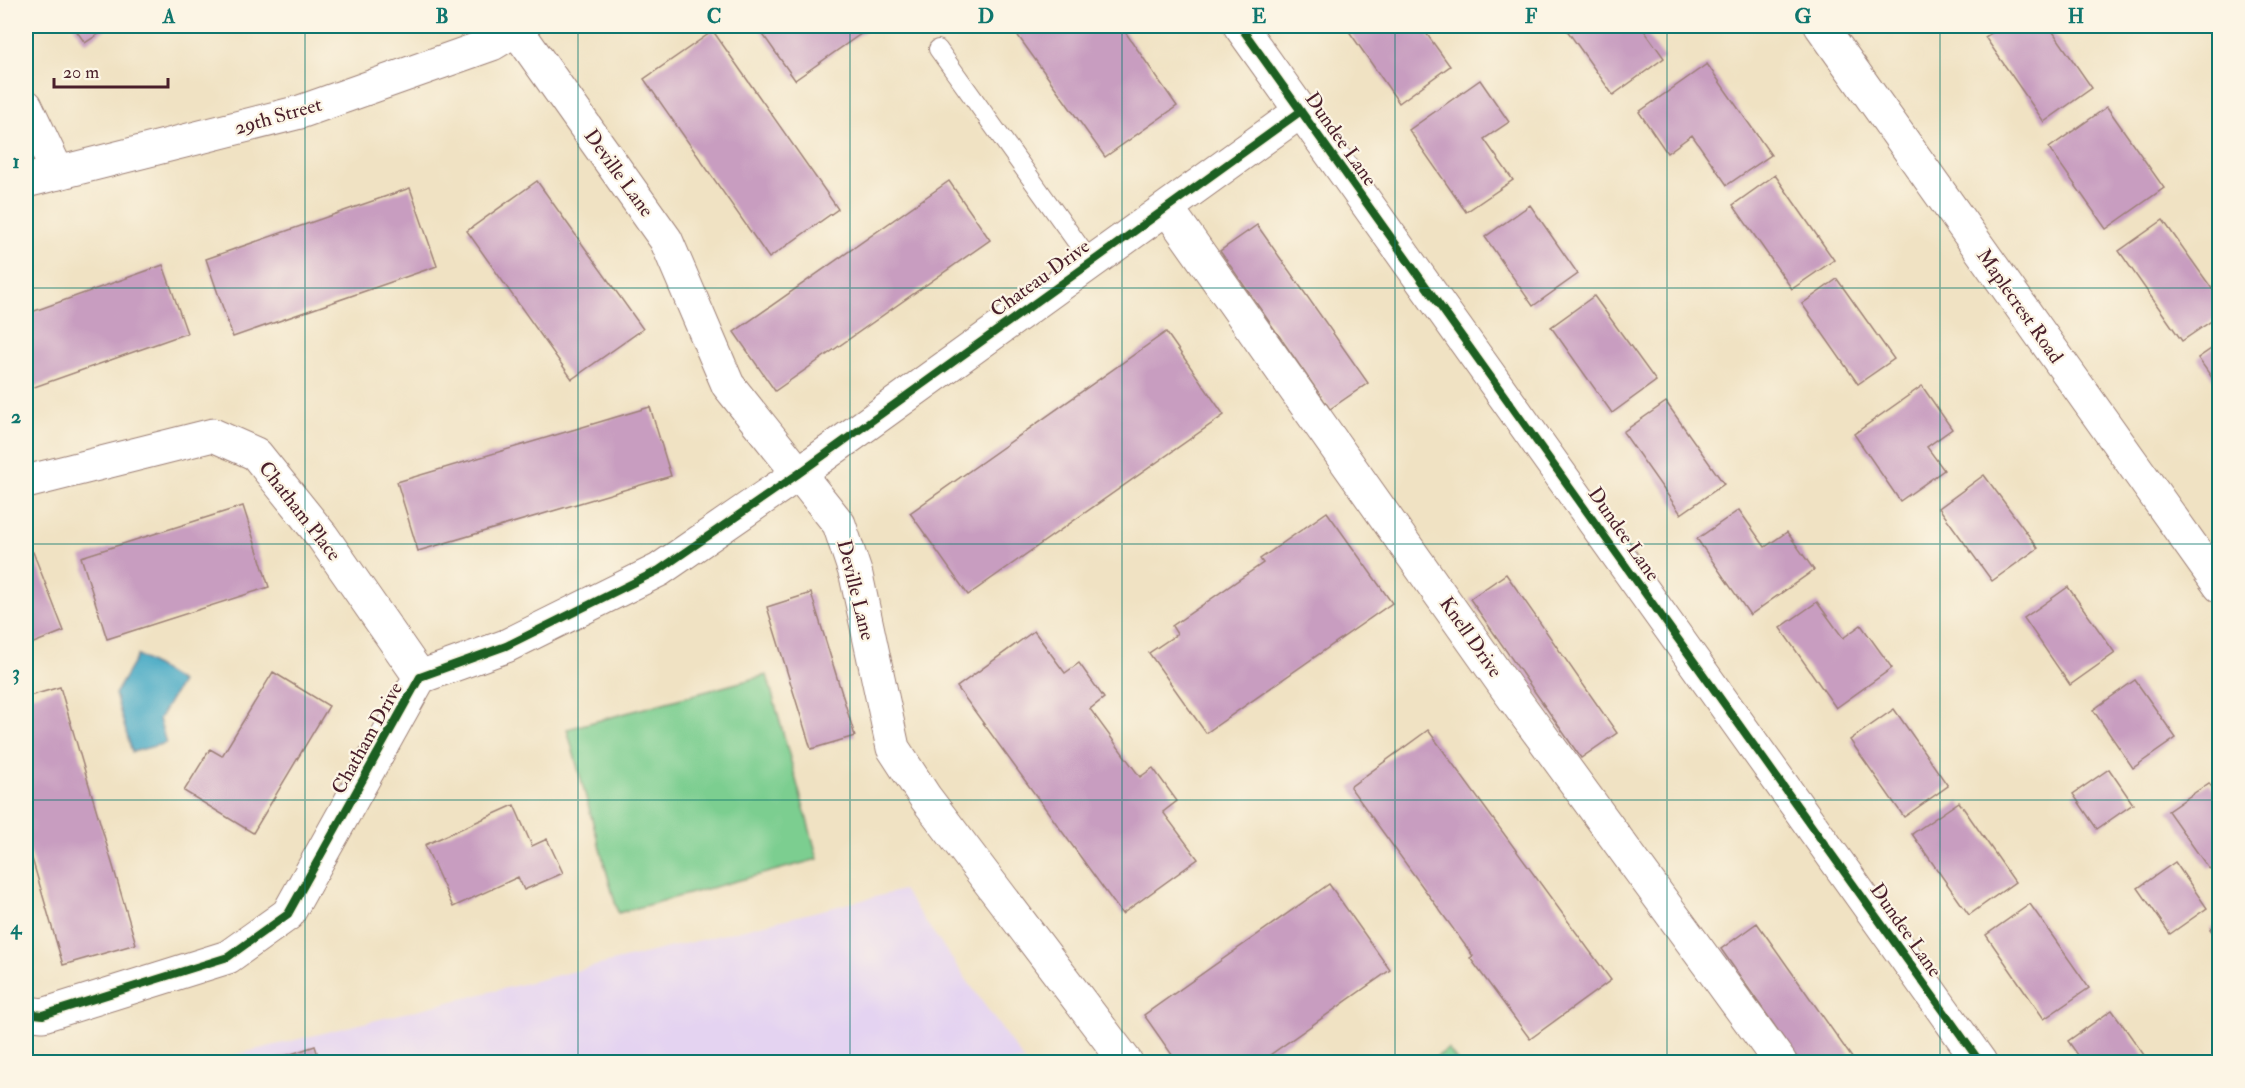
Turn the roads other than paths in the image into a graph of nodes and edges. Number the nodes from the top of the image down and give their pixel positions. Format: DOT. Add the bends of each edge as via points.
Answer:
graph roads {
  1 [pos="1240,26"];
  2 [pos="1821,26"];
  3 [pos="519,27"];
  4 [pos="938,49"];
  5 [pos="26,106"];
  6 [pos="1301,111"];
  7 [pos="58,173"];
  8 [pos="26,181"];
  9 [pos="1167,208"];
  10 [pos="1090,261"];
  11 [pos="798,474"];
  12 [pos="26,482"];
  13 [pos="2220,586"];
  14 [pos="420,677"];
  15 [pos="26,1013"];
  16 [pos="1126,1062"];
  17 [pos="1780,1062"];
  18 [pos="1980,1062"];
  1 -- 6 [label="street, Dundee Lane"];
  2 -- 13 [label="street, Maplecrest Road"];
  3 -- 7 [label="street, 29th Street" via="492,44 300,112"];
  3 -- 11 [label="street, Deville Lane" via="666,240 728,385"];
  4 -- 10 [label="lane"];
  5 -- 7 [label="street"];
  6 -- 9 [label="street, Chateau Drive"];
  6 -- 18 [label="street, Dundee Lane"];
  7 -- 8 [label="street, 29th Street"];
  9 -- 10 [label="street, Chateau Drive"];
  9 -- 17 [label="street, Knell Drive" via="1507,689"];
  10 -- 11 [label="street, Chateau Drive"];
  11 -- 14 [label="street, Chatham Drive" via="659,570 506,646"];
  11 -- 16 [label="street, Deville Lane" via="839,524 856,575 893,748 925,797"];
  12 -- 14 [label="street, Chatham Place" via="213,435 256,454 322,536"];
  14 -- 15 [label="street, Chatham Drive" via="288,914 228,957 43,1015"];
}
